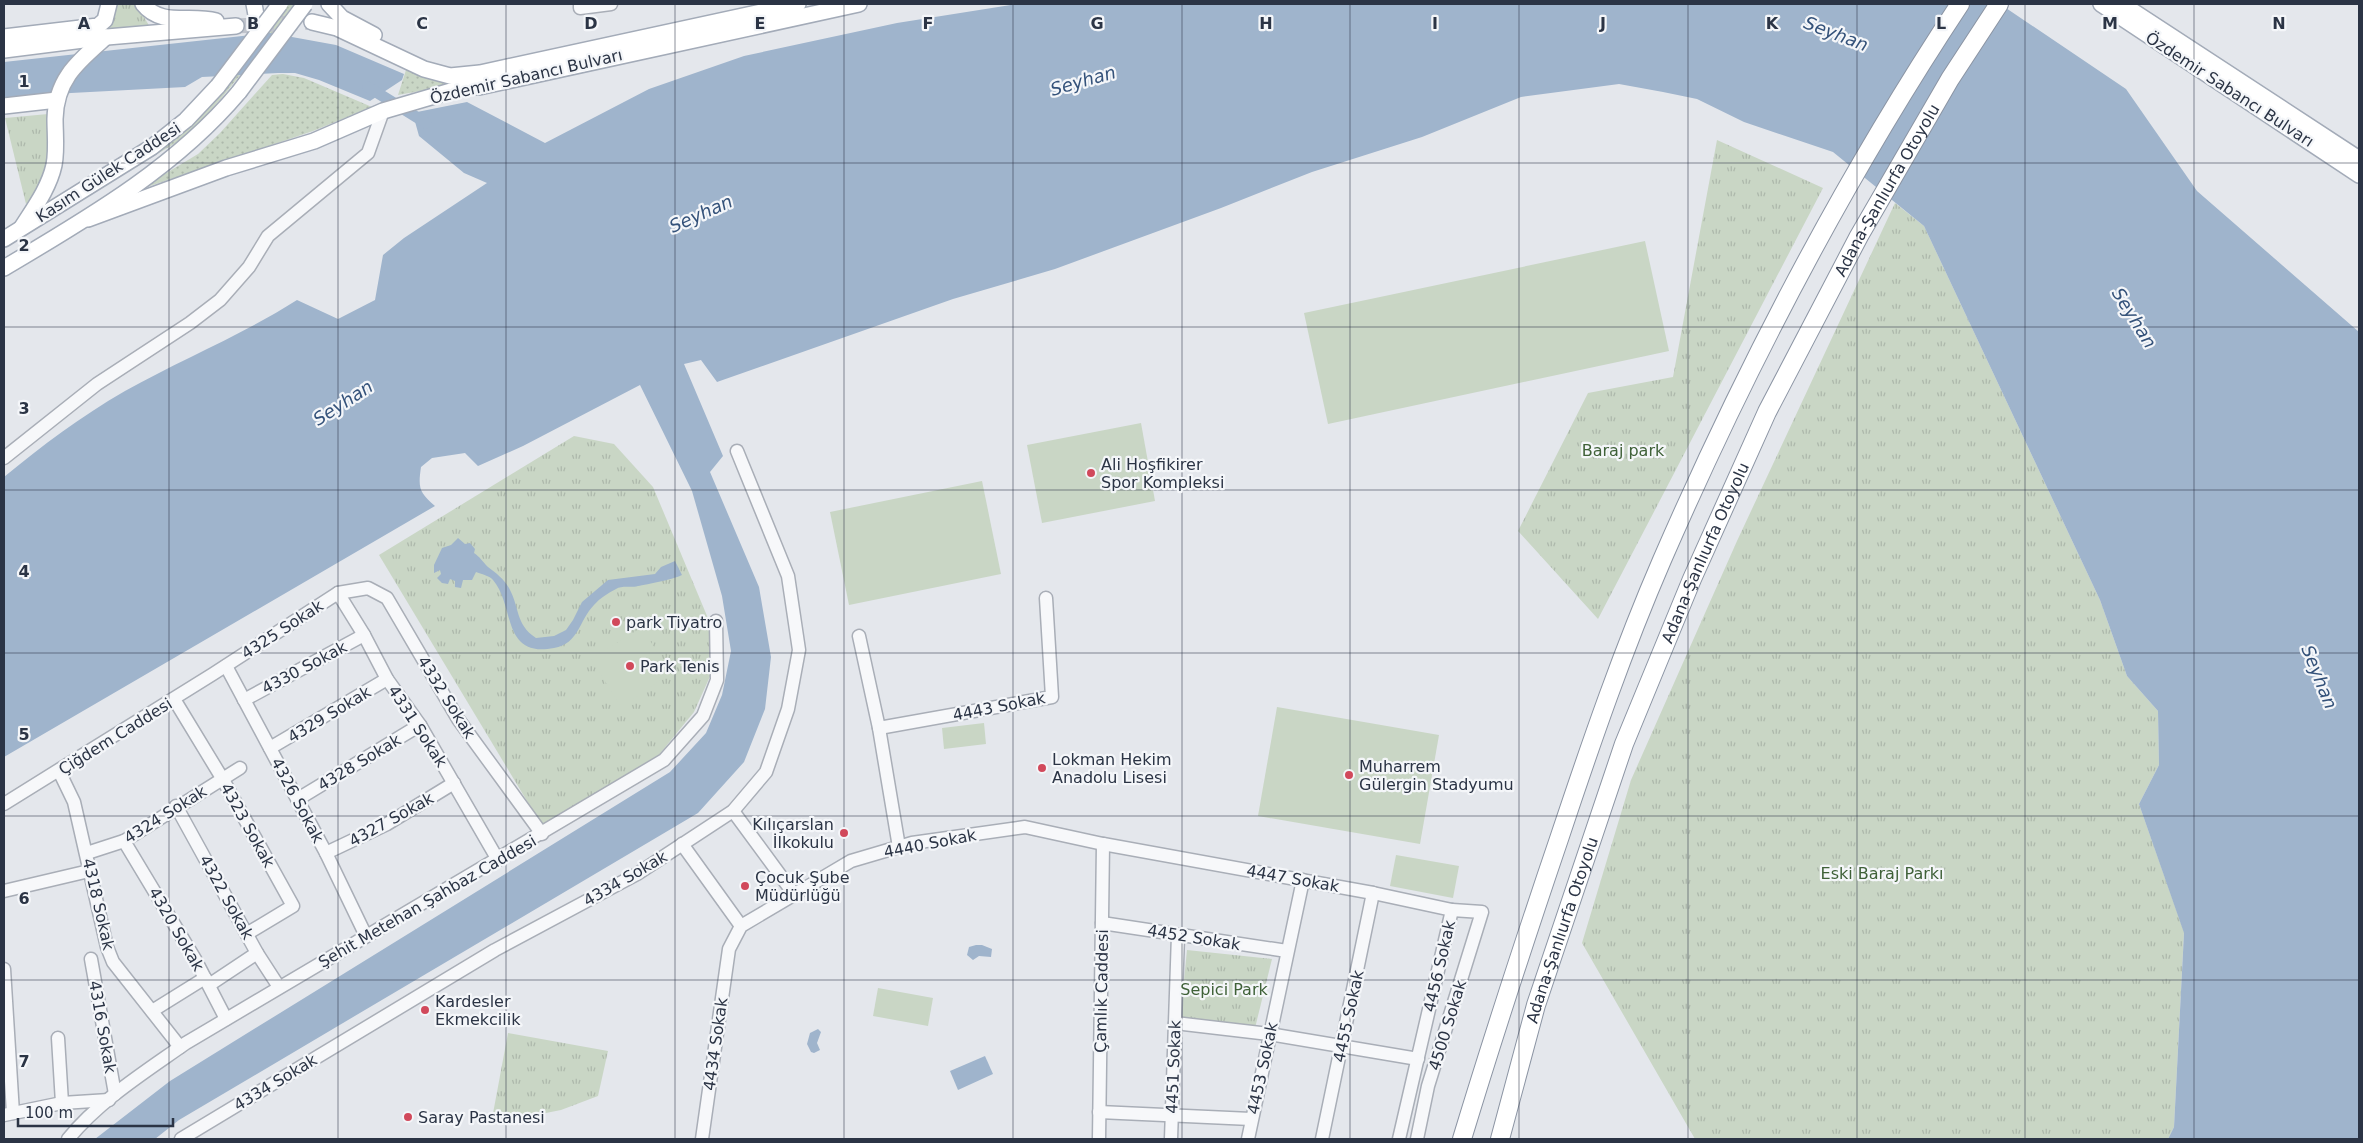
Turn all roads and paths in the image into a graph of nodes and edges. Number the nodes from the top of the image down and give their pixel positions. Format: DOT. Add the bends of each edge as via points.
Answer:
graph roads {
  1 [pos="109,4"];
  2 [pos="143,4"];
  3 [pos="280,4"];
  4 [pos="305,4"];
  5 [pos="329,4"];
  6 [pos="580,4"];
  7 [pos="612,4"];
  8 [pos="798,4"];
  9 [pos="859,4"];
  10 [pos="1960,4"];
  11 [pos="1999,4"];
  12 [pos="2101,4"];
  13 [pos="2122,4"];
  14 [pos="257,16"];
  15 [pos="312,22"];
  16 [pos="4,37"];
  17 [pos="107,37"];
  18 [pos="4,50"];
  19 [pos="472,80"];
  20 [pos="58,98"];
  21 [pos="4,106"];
  22 [pos="383,111"];
  23 [pos="2359,159"];
  24 [pos="2359,174"];
  25 [pos="88,219"];
  26 [pos="20,230"];
  27 [pos="4,239"];
  28 [pos="4,268"];
  29 [pos="737,450"];
  30 [pos="4,458"];
  31 [pos="338,593"];
  32 [pos="1046,598"];
  33 [pos="716,621"];
  34 [pos="364,635"];
  35 [pos="858,636"];
  36 [pos="226,666"];
  37 [pos="387,680"];
  38 [pos="174,699"];
  39 [pos="244,700"];
  40 [pos="420,725"];
  41 [pos="879,728"];
  42 [pos="270,748"];
  43 [pos="240,768"];
  44 [pos="59,771"];
  45 [pos="222,778"];
  46 [pos="454,783"];
  47 [pos="298,799"];
  48 [pos="4,804"];
  49 [pos="176,806"];
  50 [pos="733,811"];
  51 [pos="542,834"];
  52 [pos="124,841"];
  53 [pos="682,844"];
  54 [pos="1103,844"];
  55 [pos="898,847"];
  56 [pos="87,853"];
  57 [pos="326,853"];
  58 [pos="498,860"];
  59 [pos="89,872"];
  60 [pos="1303,880"];
  61 [pos="4,891"];
  62 [pos="1373,893"];
  63 [pos="794,894"];
  64 [pos="1452,910"];
  65 [pos="1482,912"];
  66 [pos="1102,923"];
  67 [pos="741,926"];
  68 [pos="248,934"];
  69 [pos="1178,935"];
  70 [pos="366,936"];
  71 [pos="1287,951"];
  72 [pos="257,953"];
  73 [pos="90,959"];
  74 [pos="4,969"];
  75 [pos="207,982"];
  76 [pos="279,987"];
  77 [pos="152,1011"];
  78 [pos="226,1019"];
  79 [pos="1175,1023"];
  80 [pos="1269,1034"];
  81 [pos="58,1038"];
  82 [pos="180,1047"];
  83 [pos="1342,1047"];
  84 [pos="1418,1059"];
  85 [pos="112,1097"];
  86 [pos="62,1103"];
  87 [pos="1099,1112"];
  88 [pos="8,1114"];
  89 [pos="1171,1114"];
  90 [pos="1251,1119"];
  91 [pos="68,1139"];
  92 [pos="181,1139"];
  93 [pos="702,1139"];
  94 [pos="1099,1139"];
  95 [pos="1171,1139"];
  96 [pos="1248,1139"];
  97 [pos="1322,1139"];
  98 [pos="1399,1139"];
  99 [pos="1417,1139"];
  100 [pos="1462,1139"];
  101 [pos="1500,1139"];
  1 -- 16 [label="main road" via="105,20 98,26"];
  2 -- 17 [label="main road" via="149,12 161,18 211,20 236,26"];
  3 -- 14 [label="main road, Kasım Gülek Caddesi, bridge"];
  4 -- 25 [label="main road, Kasım Gülek Caddesi, bridge" via="239,92 192,143"];
  5 -- 19 [label="main road" via="342,18 431,65"];
  6 -- 7 [label="street" via="580,8"];
  8 -- 19 [label="main road, Özdemir Sabancı Bulvarı"];
  9 -- 19 [label="main road, Özdemir Sabancı Bulvarı" via="478,87"];
  10 -- 100 [label="highway, Adana-Şanlıurfa Otoyolu" via="1922,60 1832,214 1737,396 1661,562 1592,738"];
  11 -- 101 [label="highway, Adana-Şanlıurfa Otoyolu" via="1950,79 1859,236 1767,412 1692,579 1624,744 1536,1005"];
  12 -- 24 [label="main road, Özdemir Sabancı Bulvarı"];
  13 -- 23 [label="main road, Özdemir Sabancı Bulvarı"];
  14 -- 26 [label="main road, Kasım Gülek Caddesi, bridge" via="218,86 186,120"];
  15 -- 19 [label="main road, Özdemir Sabancı Bulvarı" via="337,28 424,69"];
  17 -- 18 [label="main road"];
  17 -- 20 [label="main road" via="86,53 70,72"];
  19 -- 22 [label="main road, Özdemir Sabancı Bulvarı"];
  20 -- 21 [label="main road"];
  20 -- 26 [label="main road" via="51,175 40,200"];
  22 -- 25 [label="main road, Özdemir Sabancı Bulvarı" via="314,141 226,168"];
  22 -- 30 [label="street" via="368,153 268,236 249,267 220,300 190,324 97,384"];
  25 -- 28 [label="main road, Kasım Gülek Caddesi"];
  26 -- 27 [label="main road, Kasım Gülek Caddesi"];
  29 -- 50 [label="street, 4334 Sokak" via="788,576 798,650 788,709 766,772"];
  31 -- 34 [label="street, 4331 Sokak"];
  31 -- 36 [label="street, 4325 Sokak"];
  31 -- 51 [label="street, 4332 Sokak" via="368,588 387,598 458,719"];
  32 -- 41 [label="street, 4443 Sokak" via="1052,698"];
  33 -- 51 [label="street, Şehit Metehan Şahbaz Caddesi" via="717,680 703,716 664,760"];
  34 -- 37 [label="street, 4331 Sokak"];
  34 -- 39 [label="street, 4330 Sokak"];
  35 -- 41 [label="street"];
  36 -- 38 [label="street, Çiğdem Caddesi"];
  36 -- 39 [label="street, 4326 Sokak"];
  37 -- 40 [label="street, 4331 Sokak"];
  37 -- 42 [label="street, 4329 Sokak"];
  38 -- 44 [label="street, Çiğdem Caddesi"];
  38 -- 45 [label="street, 4323 Sokak"];
  39 -- 42 [label="street, 4326 Sokak"];
  40 -- 46 [label="street, 4331 Sokak"];
  40 -- 47 [label="street, 4328 Sokak"];
  41 -- 55 [label="street"];
  42 -- 47 [label="street, 4326 Sokak"];
  43 -- 45 [label="street, 4324 Sokak"];
  44 -- 48 [label="street, Çiğdem Caddesi"];
  44 -- 56 [label="street, 4318 Sokak" via="74,802"];
  45 -- 49 [label="street, 4324 Sokak"];
  45 -- 68 [label="street, 4323 Sokak" via="293,906"];
  46 -- 57 [label="street, 4327 Sokak" via="386,824"];
  46 -- 58 [label="street, 4331 Sokak"];
  47 -- 57 [label="street, 4326 Sokak"];
  49 -- 52 [label="street, 4324 Sokak"];
  49 -- 68 [label="street, 4322 Sokak"];
  50 -- 53 [label="street, 4334 Sokak"];
  50 -- 63 [label="street"];
  51 -- 58 [label="street, Şehit Metehan Şahbaz Caddesi"];
  52 -- 56 [label="street, 4324 Sokak"];
  52 -- 75 [label="street, 4320 Sokak"];
  53 -- 67 [label="street"];
  53 -- 92 [label="street, 4334 Sokak" via="637,874 495,950"];
  54 -- 55 [label="street, 4440 Sokak" via="1025,827"];
  54 -- 60 [label="street, 4447 Sokak"];
  54 -- 66 [label="street, Çamlık Caddesi"];
  55 -- 63 [label="street, 4440 Sokak" via="851,861"];
  56 -- 59 [label="street, 4318 Sokak"];
  57 -- 70 [label="street, 4326 Sokak"];
  58 -- 70 [label="street, Şehit Metehan Şahbaz Caddesi"];
  59 -- 61 [label="street"];
  59 -- 77 [label="street, 4318 Sokak" via="113,962"];
  60 -- 62 [label="street, 4447 Sokak"];
  60 -- 71 [label="street, 4453 Sokak"];
  62 -- 64 [label="street, 4447 Sokak"];
  62 -- 83 [label="street, 4455 Sokak"];
  63 -- 67 [label="street, 4440 Sokak"];
  64 -- 65 [label="street, 4447 Sokak"];
  64 -- 84 [label="street, 4456 Sokak"];
  65 -- 99 [label="street, 4500 Sokak" via="1428,1086"];
  66 -- 69 [label="street, 4452 Sokak"];
  66 -- 87 [label="street, Çamlık Caddesi"];
  67 -- 93 [label="street, 4434 Sokak" via="729,949"];
  68 -- 72 [label="street, 4322 Sokak"];
  69 -- 71 [label="street, 4452 Sokak"];
  69 -- 79 [label="street, 4451 Sokak"];
  70 -- 76 [label="street, Şehit Metehan Şahbaz Caddesi"];
  71 -- 80 [label="street, 4453 Sokak"];
  72 -- 75 [label="street"];
  72 -- 76 [label="street, 4322 Sokak"];
  73 -- 85 [label="street, 4316 Sokak"];
  74 -- 88 [label="street"];
  75 -- 77 [label="street"];
  75 -- 78 [label="street, 4320 Sokak"];
  76 -- 78 [label="street, Şehit Metehan Şahbaz Caddesi"];
  77 -- 82 [label="street, 4318 Sokak"];
  78 -- 82 [label="street, Şehit Metehan Şahbaz Caddesi"];
  79 -- 80 [label="street"];
  79 -- 89 [label="street, 4451 Sokak"];
  80 -- 83 [label="street"];
  80 -- 90 [label="street, 4453 Sokak"];
  81 -- 86 [label="street"];
  82 -- 85 [label="street, Şehit Metehan Şahbaz Caddesi"];
  83 -- 84 [label="street"];
  83 -- 97 [label="street, 4455 Sokak"];
  84 -- 98 [label="street, 4456 Sokak"];
  85 -- 86 [label="street"];
  85 -- 91 [label="street, Şehit Metehan Şahbaz Caddesi"];
  86 -- 88 [label="street"];
  87 -- 89 [label="street"];
  87 -- 94 [label="street, Çamlık Caddesi"];
  89 -- 90 [label="street"];
  89 -- 95 [label="street, 4451 Sokak"];
  90 -- 96 [label="street, 4453 Sokak"];
}
